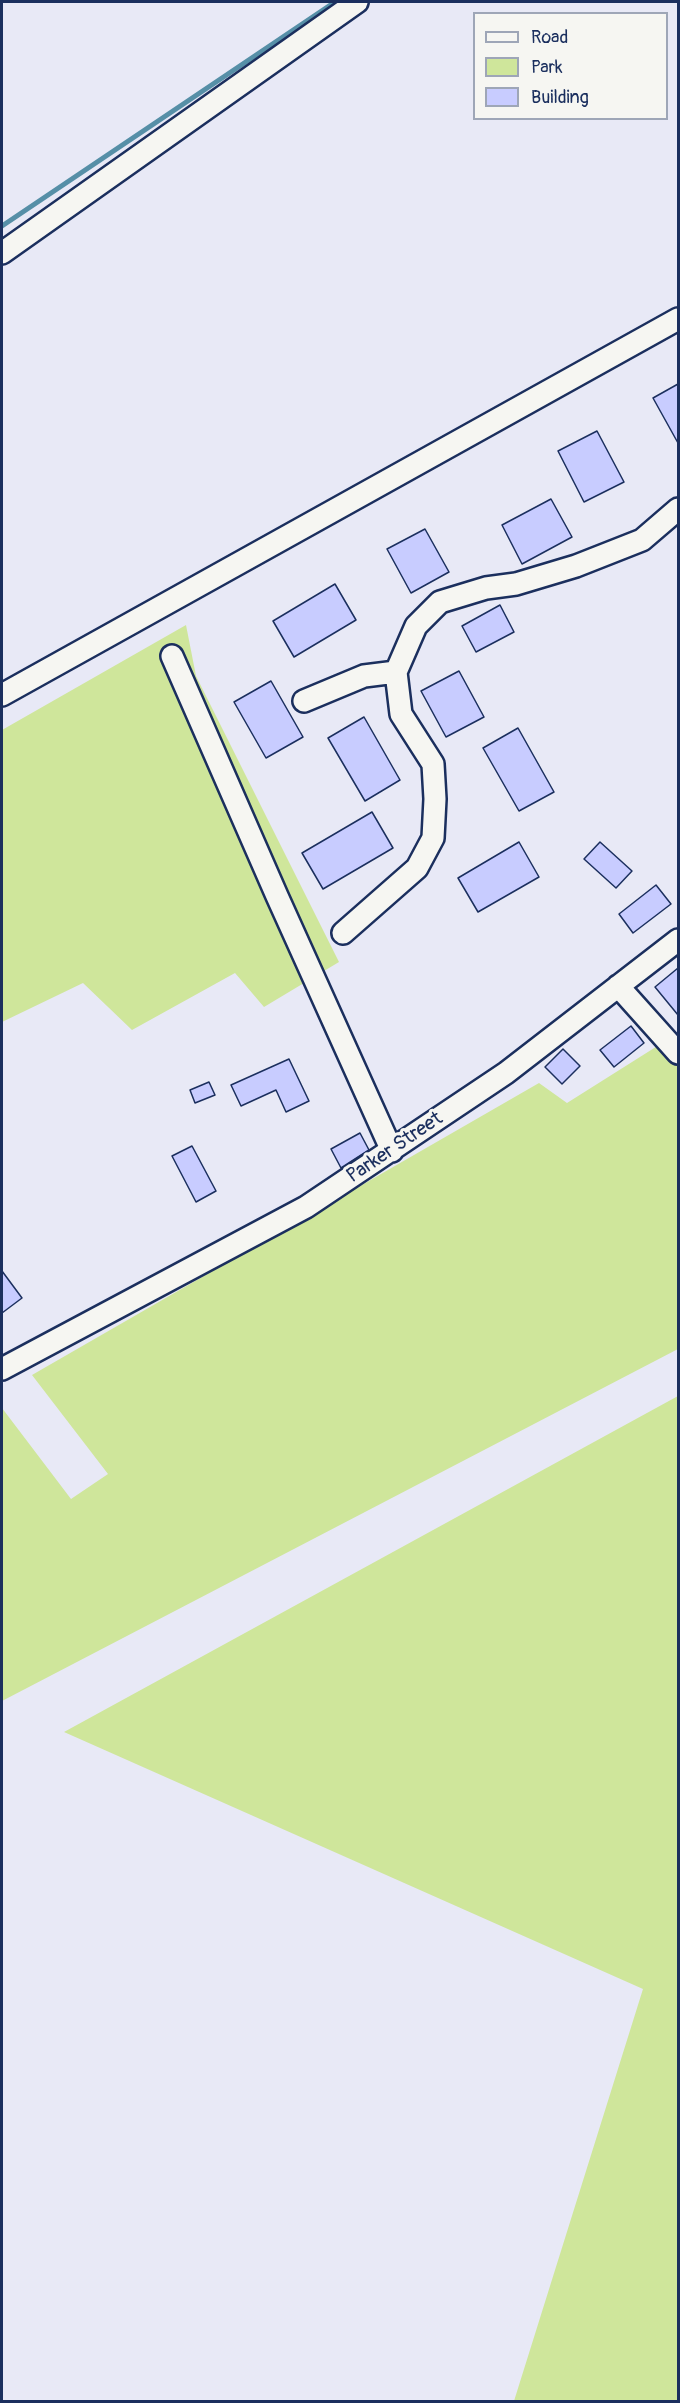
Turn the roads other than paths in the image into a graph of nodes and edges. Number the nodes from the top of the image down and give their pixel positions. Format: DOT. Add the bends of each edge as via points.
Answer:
graph roads {
  1 [pos="357,2"];
  2 [pos="2,253"];
  3 [pos="678,319"];
  4 [pos="678,509"];
  5 [pos="172,656"];
  6 [pos="396,672"];
  7 [pos="2,695"];
  8 [pos="304,701"];
  9 [pos="343,933"];
  10 [pos="678,940"];
  11 [pos="618,986"];
  12 [pos="678,1053"];
  13 [pos="392,1151"];
  14 [pos="2,1370"];
  1 -- 2 [label="street"];
  3 -- 7 [label="street"];
  4 -- 6 [label="street" via="642,540 576,566 440,602 416,626"];
  5 -- 13 [label="street"];
  6 -- 8 [label="street" via="364,676"];
  6 -- 9 [label="street" via="401,714 433,764 433,838 417,868"];
  10 -- 11 [label="street, Parker Street"];
  11 -- 12 [label="street"];
  11 -- 13 [label="street, Parker Street" via="506,1073"];
  13 -- 14 [label="street, Parker Street" via="269,1228"];
}
